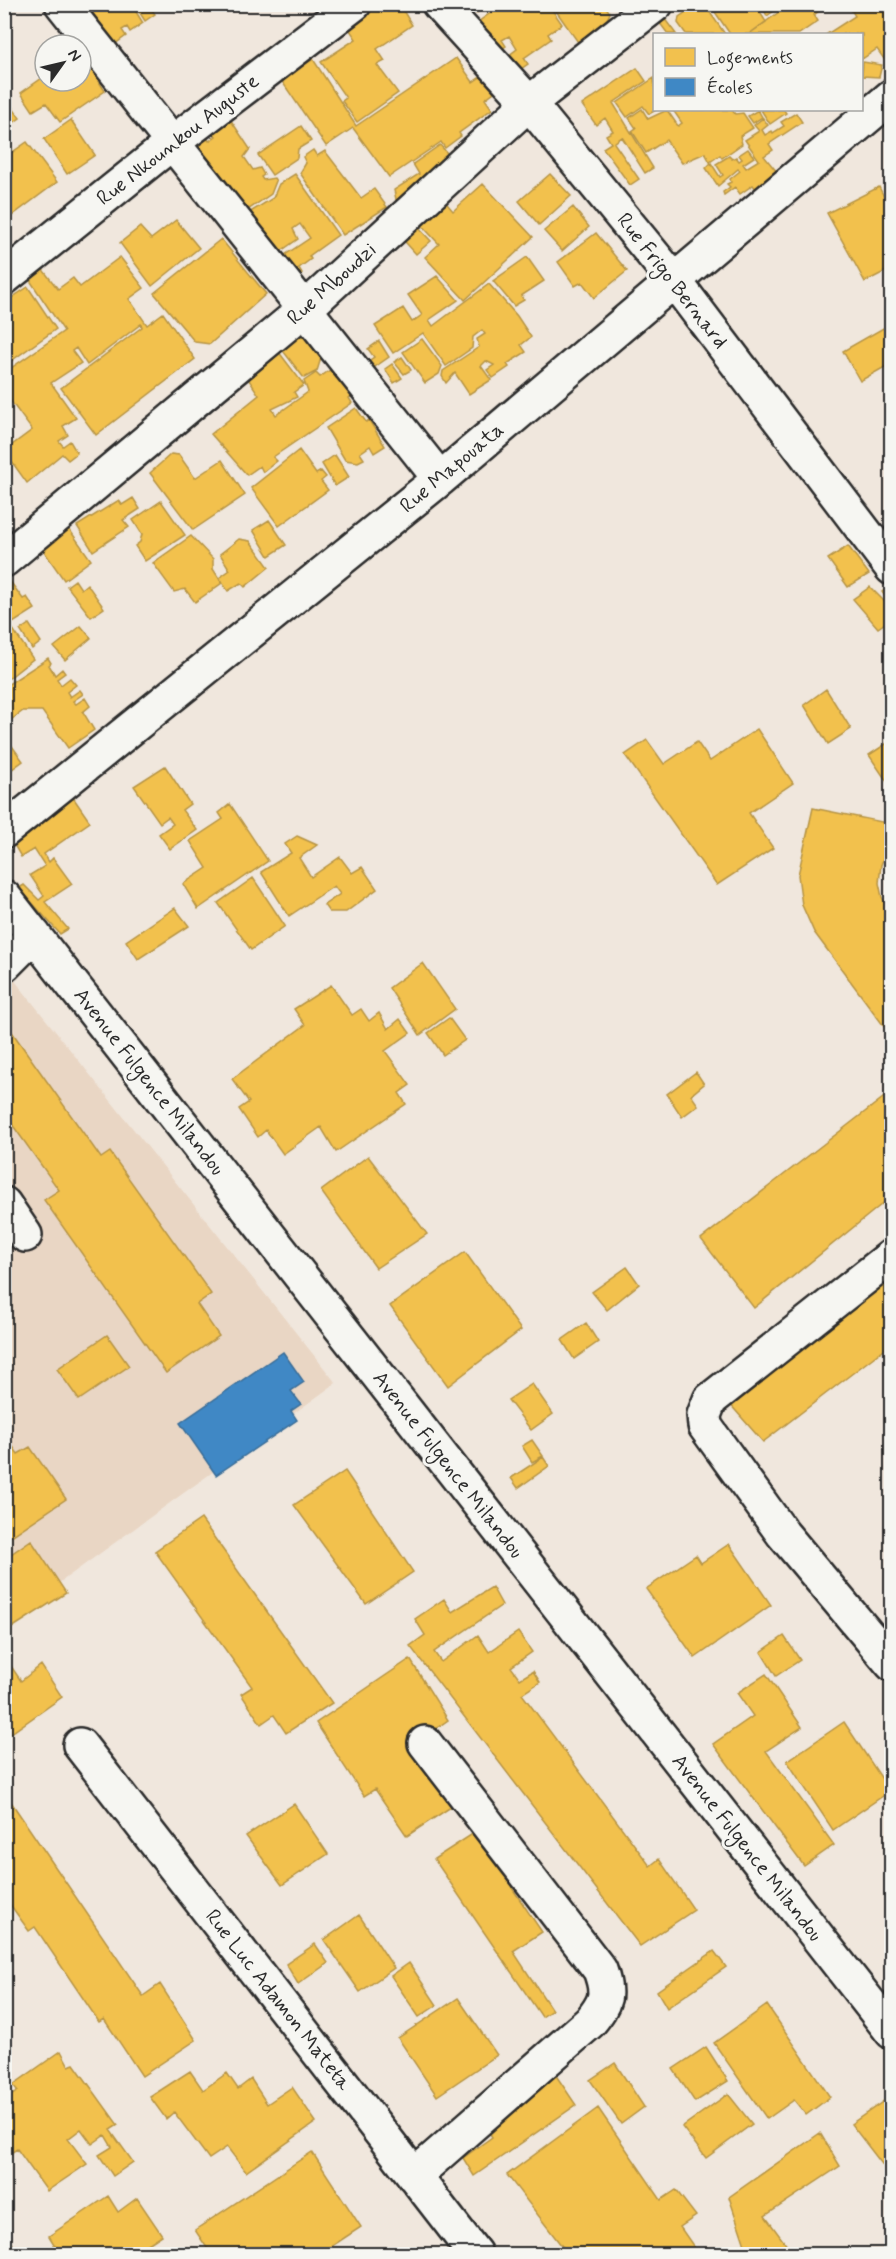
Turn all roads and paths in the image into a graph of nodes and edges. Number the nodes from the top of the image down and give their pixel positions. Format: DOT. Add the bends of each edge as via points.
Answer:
graph roads {
  1 [pos="62,4"];
  2 [pos="354,4"];
  3 [pos="439,4"];
  4 [pos="656,4"];
  5 [pos="891,96"];
  6 [pos="529,103"];
  7 [pos="172,143"];
  8 [pos="4,278"];
  9 [pos="673,279"];
  10 [pos="306,308"];
  11 [pos="440,479"];
  12 [pos="4,560"];
  13 [pos="891,568"];
  14 [pos="4,831"];
  15 [pos="4,897"];
  16 [pos="34,934"];
  17 [pos="4,965"];
  18 [pos="4,1204"];
  19 [pos="25,1235"];
  20 [pos="891,1256"];
  21 [pos="891,1664"];
  22 [pos="425,1743"];
  23 [pos="80,1745"];
  24 [pos="891,2032"];
  25 [pos="414,2176"];
  26 [pos="475,2254"];
  1 -- 7 [label="street"];
  2 -- 7 [label="street, Rue Nkounkou Auguste"];
  3 -- 6 [label="street, Rue Frigo Bernard"];
  4 -- 6 [label="street, Rue Mboudzi"];
  5 -- 9 [label="street, Rue Mapouata"];
  6 -- 9 [label="street, Rue Frigo Bernard"];
  6 -- 10 [label="street, Rue Mboudzi"];
  7 -- 8 [label="street, Rue Nkounkou Auguste"];
  7 -- 10 [label="street"];
  9 -- 11 [label="street, Rue Mapouata"];
  9 -- 13 [label="street, Rue Frigo Bernard"];
  10 -- 11 [label="street"];
  10 -- 12 [label="street, Rue Mboudzi"];
  11 -- 14 [label="street, Rue Mapouata"];
  15 -- 16 [label="street, Avenue Fulgence Milandou"];
  16 -- 17 [label="street"];
  16 -- 24 [label="street, Avenue Fulgence Milandou"];
  18 -- 19 [label="street"];
  20 -- 21 [label="street" via="710,1400 704,1415 705,1426 783,1534"];
  22 -- 25 [label="street" via="600,1970 607,1989 602,2007 590,2022"];
  23 -- 25 [label="street, Rue Luc Adamon Mateta"];
  25 -- 26 [label="street, Rue Luc Adamon Mateta"];
}
